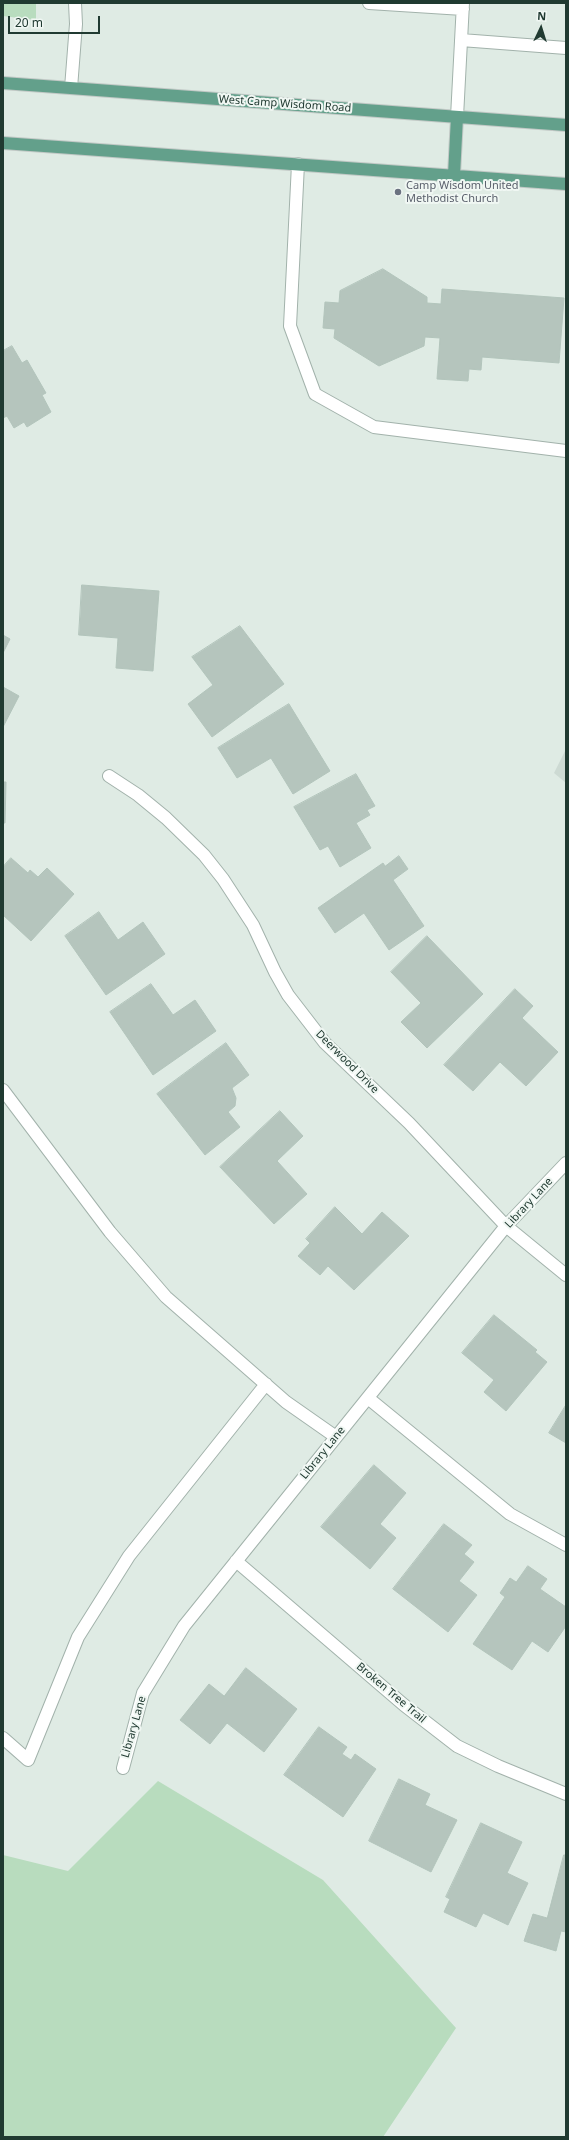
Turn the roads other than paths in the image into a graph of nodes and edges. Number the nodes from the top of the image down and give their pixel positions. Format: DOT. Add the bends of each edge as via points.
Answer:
graph roads {
  1 [pos="75,3"];
  2 [pos="369,3"];
  3 [pos="463,6"];
  4 [pos="461,40"];
  5 [pos="566,48"];
  6 [pos="3,83"];
  7 [pos="71,88"];
  8 [pos="457,117"];
  9 [pos="566,125"];
  10 [pos="3,143"];
  11 [pos="298,164"];
  12 [pos="454,175"];
  13 [pos="566,184"];
  14 [pos="566,451"];
  15 [pos="108,776"];
  16 [pos="3,1090"];
  17 [pos="566,1163"];
  18 [pos="506,1226"];
  19 [pos="566,1275"];
  20 [pos="266,1384"];
  21 [pos="368,1398"];
  22 [pos="336,1437"];
  23 [pos="566,1545"];
  24 [pos="236,1561"];
  25 [pos="3,1738"];
  26 [pos="123,1768"];
  27 [pos="566,1794"];
  1 -- 7 [label="street"];
  2 -- 3 [label="street"];
  3 -- 4 [label="street"];
  4 -- 5 [label="street"];
  4 -- 8 [label="street"];
  6 -- 7 [label="main road, West Camp Wisdom Road"];
  7 -- 8 [label="main road, West Camp Wisdom Road"];
  8 -- 9 [label="main road, West Camp Wisdom Road"];
  8 -- 12 [label="main road"];
  10 -- 11 [label="main road"];
  11 -- 12 [label="main road"];
  11 -- 14 [label="street" via="290,326 315,394 374,427"];
  12 -- 13 [label="main road"];
  15 -- 18 [label="street, Deerwood Drive" via="138,795 166,818 204,855 223,879 253,926 288,995 325,1043 409,1124"];
  16 -- 20 [label="street" via="110,1232 166,1297"];
  17 -- 18 [label="street, Library Lane"];
  18 -- 19 [label="street, Deerwood Drive"];
  18 -- 21 [label="street, Library Lane"];
  20 -- 22 [label="street" via="286,1402"];
  20 -- 25 [label="street" via="129,1556 78,1636 28,1760"];
  21 -- 22 [label="street, Library Lane"];
  21 -- 23 [label="street" via="510,1514"];
  22 -- 24 [label="street, Library Lane"];
  24 -- 26 [label="street, Library Lane" via="184,1626 143,1693"];
  24 -- 27 [label="street, Broken Tree Trail" via="404,1705 457,1746"];
}
